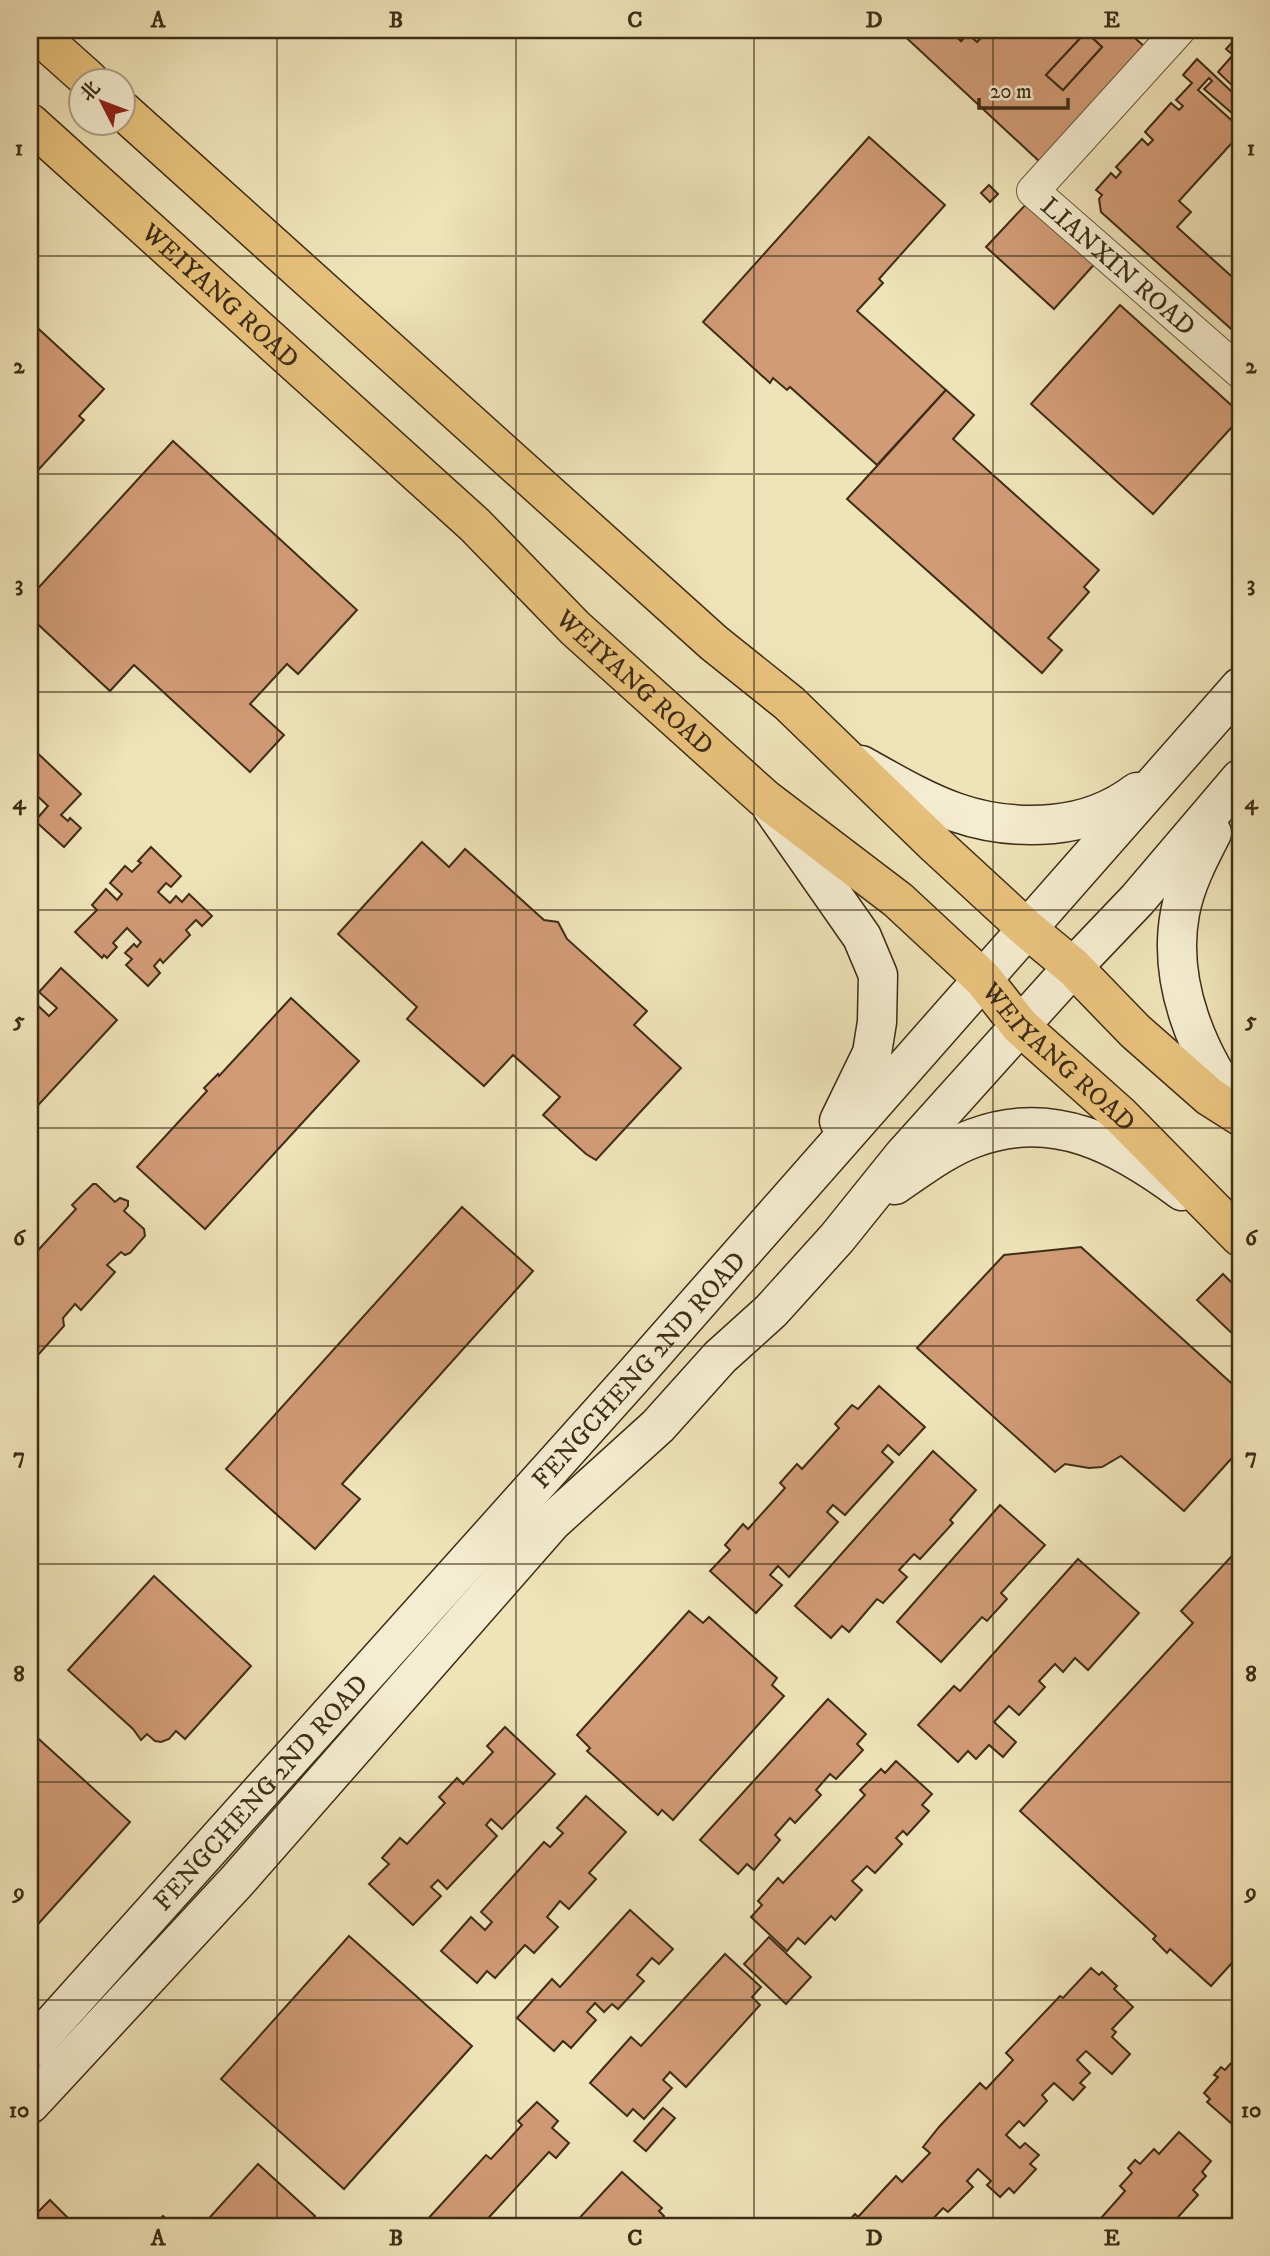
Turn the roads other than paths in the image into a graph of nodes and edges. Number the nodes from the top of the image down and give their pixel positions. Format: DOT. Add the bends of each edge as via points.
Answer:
graph roads {
  1 [pos="33,30"];
  2 [pos="1179,30"];
  3 [pos="73,66"];
  4 [pos="30,123"];
  5 [pos="136,123"];
  6 [pos="1240,372"];
  7 [pos="1240,687"];
  8 [pos="847,756"];
  9 [pos="1178,756"];
  10 [pos="1240,779"];
  11 [pos="1240,789"];
  12 [pos="764,798"];
  13 [pos="1027,929"];
  14 [pos="1073,967"];
  15 [pos="983,979"];
  16 [pos="1020,1026"];
  17 [pos="1240,1110"];
  18 [pos="1240,1116"];
  19 [pos="784,1205"];
  20 [pos="1233,1230"];
  21 [pos="837,1238"];
  22 [pos="30,2049"];
  23 [pos="30,2104"];
  1 -- 3 [label="main road"];
  2 -- 6 [label="street, LIANXIN ROAD" via="1033,191"];
  4 -- 12 [label="main road, WEIYANG ROAD" via="475,525 575,628"];
  5 -- 8 [label="main road" via="714,643"];
  7 -- 9 [label="main road, FENGCHENG 2ND ROAD"];
  8 -- 9 [label="main road" via="948,810 992,823 1040,825 1072,822 1121,804"];
  8 -- 13 [label="main road"];
  9 -- 13 [label="main road, FENGCHENG 2ND ROAD"];
  10 -- 14 [label="main road, FENGCHENG 2ND ROAD"];
  11 -- 17 [label="main road" via="1211,834 1189,881 1177,943 1185,1002 1195,1033 1213,1071"];
  12 -- 15 [label="main road, WEIYANG ROAD" via="898,900"];
  12 -- 19 [label="main road" via="851,920 878,975 877,1022 867,1065 839,1121"];
  13 -- 14 [label="main road"];
  13 -- 15 [label="main road, FENGCHENG 2ND ROAD"];
  14 -- 16 [label="main road, FENGCHENG 2ND ROAD"];
  14 -- 18 [label="main road" via="1135,1031 1210,1097"];
  15 -- 16 [label="main road, WEIYANG ROAD"];
  15 -- 19 [label="main road, FENGCHENG 2ND ROAD"];
  16 -- 20 [label="main road, WEIYANG ROAD" via="1121,1116"];
  16 -- 21 [label="main road, FENGCHENG 2ND ROAD" via="903,1156"];
  19 -- 22 [label="main road, FENGCHENG 2ND ROAD"];
  20 -- 21 [label="main road" via="1162,1176 1111,1145 1084,1134 1026,1128 972,1138 941,1155 894,1185"];
  21 -- 23 [label="main road, FENGCHENG 2ND ROAD" via="658,1426 552,1522 237,1881"];
}
